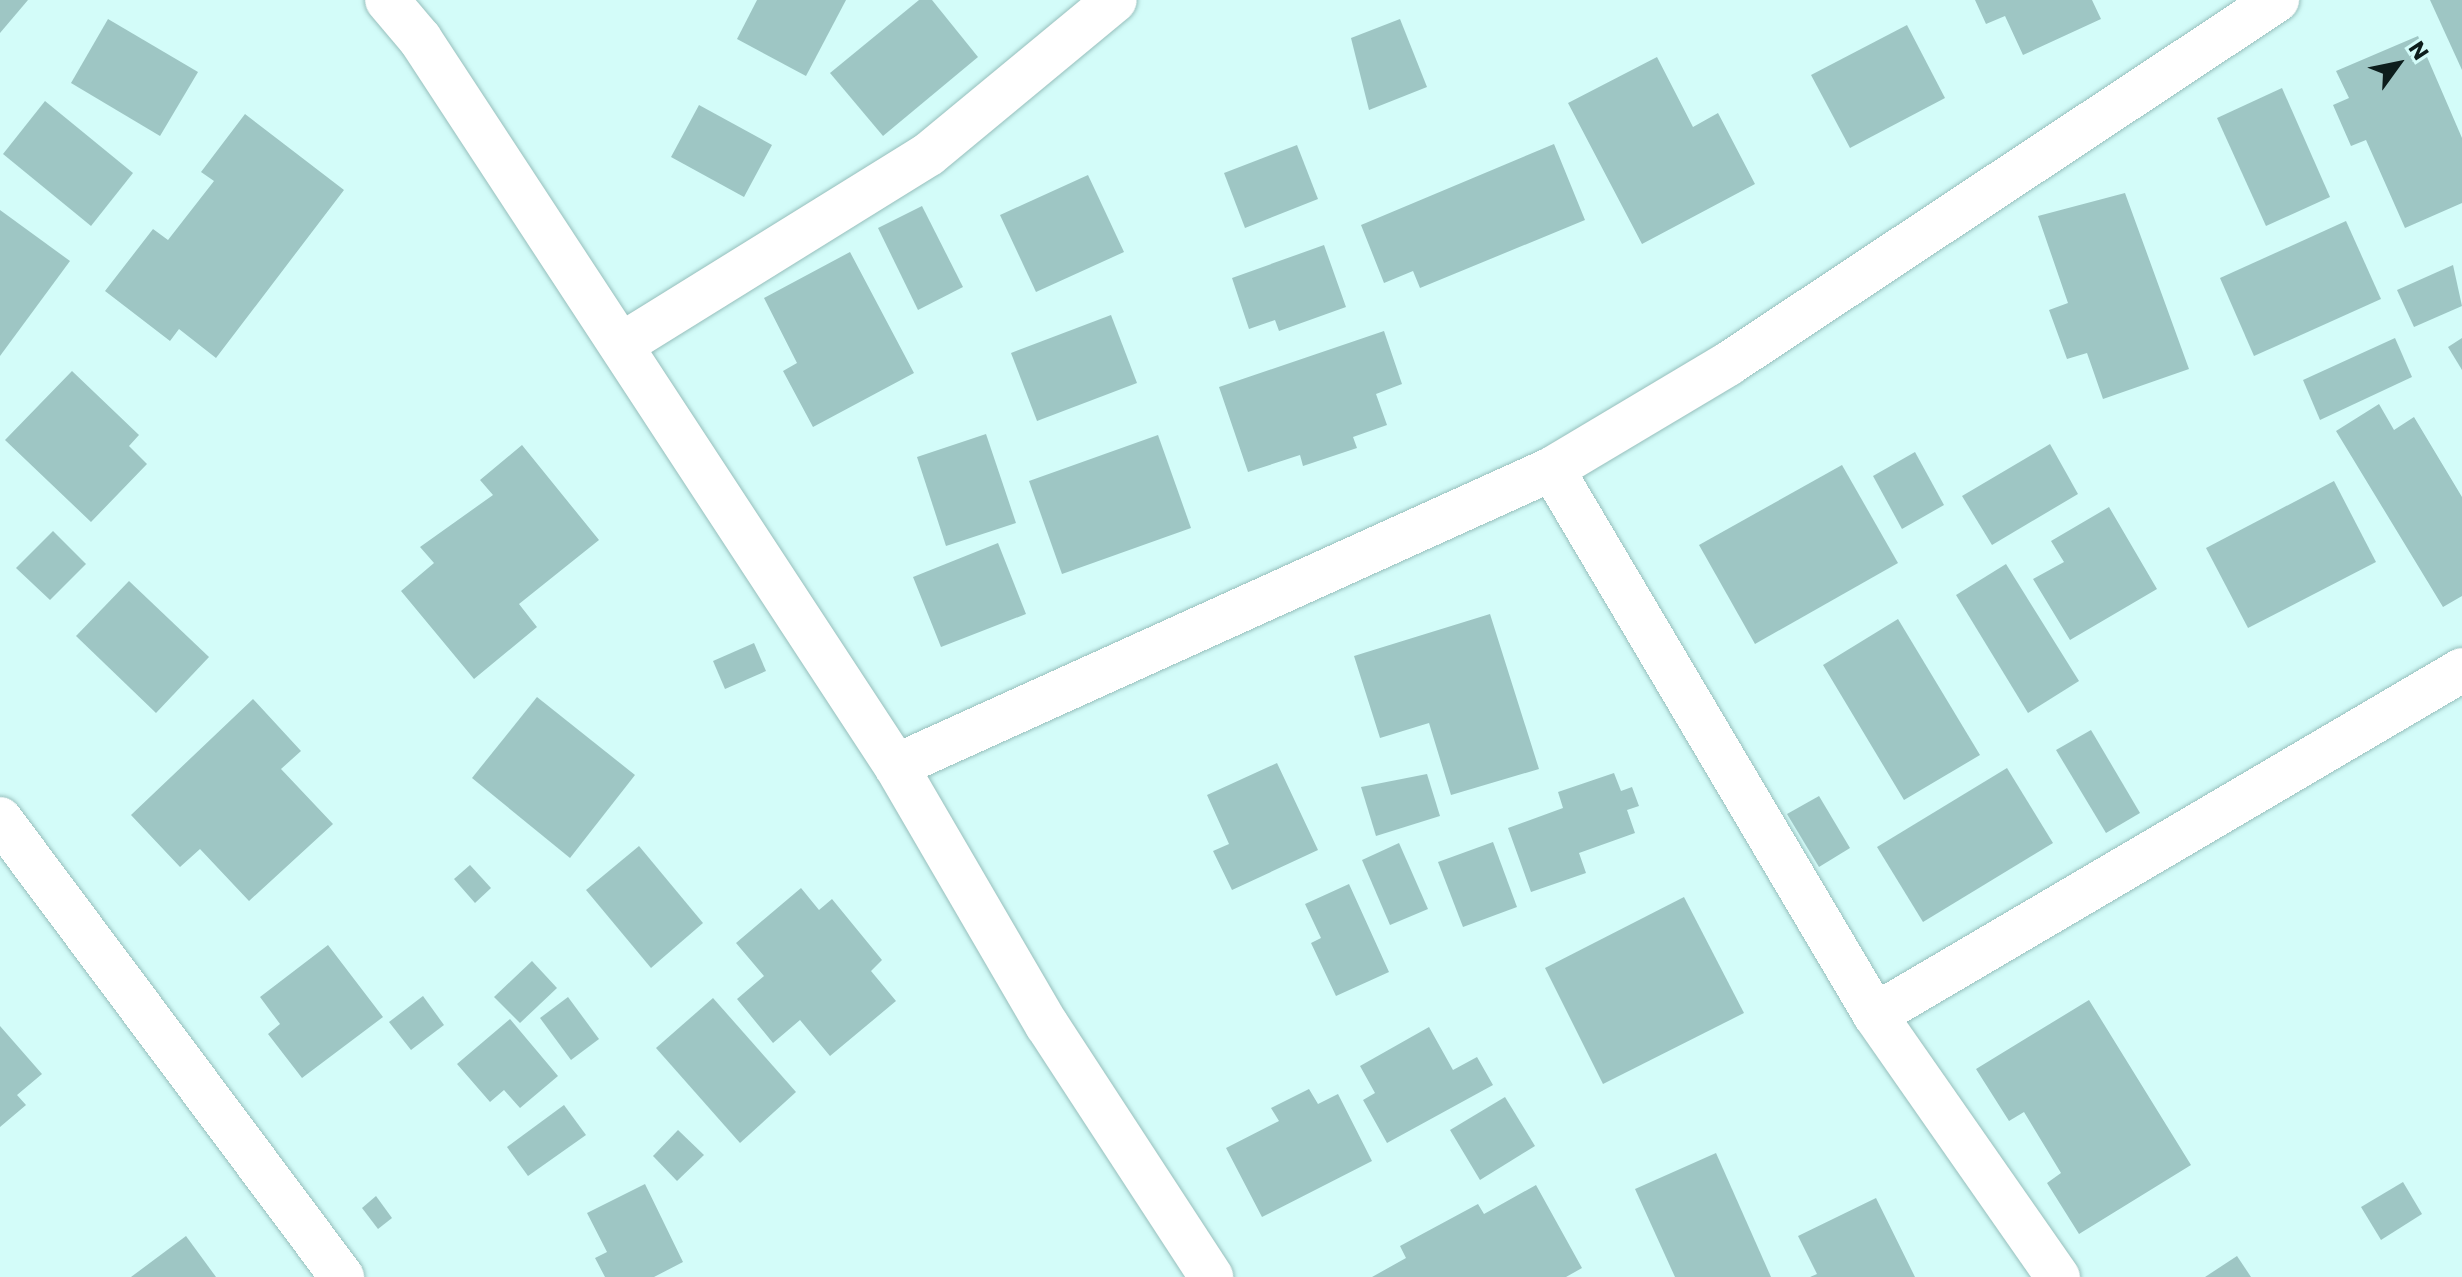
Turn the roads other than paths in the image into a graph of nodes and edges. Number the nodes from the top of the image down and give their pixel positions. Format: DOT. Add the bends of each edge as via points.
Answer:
graph roads {
  1 [pos="387,0"];
  2 [pos="1115,0"];
  3 [pos="2277,0"];
  4 [pos="621,345"];
  5 [pos="1552,469"];
  6 [pos="2462,670"];
  7 [pos="896,766"];
  8 [pos="0,819"];
  9 [pos="1875,1015"];
  10 [pos="342,1277"];
  11 [pos="1211,1277"];
  12 [pos="2058,1277"];
  1 -- 4 [label="street"];
  2 -- 4 [label="street" via="929,154"];
  3 -- 5 [label="street" via="1728,364"];
  4 -- 7 [label="street"];
  5 -- 7 [label="street"];
  5 -- 9 [label="street"];
  6 -- 9 [label="street"];
  7 -- 11 [label="street" via="1047,1025"];
  8 -- 10 [label="street"];
  9 -- 12 [label="street"];
}
